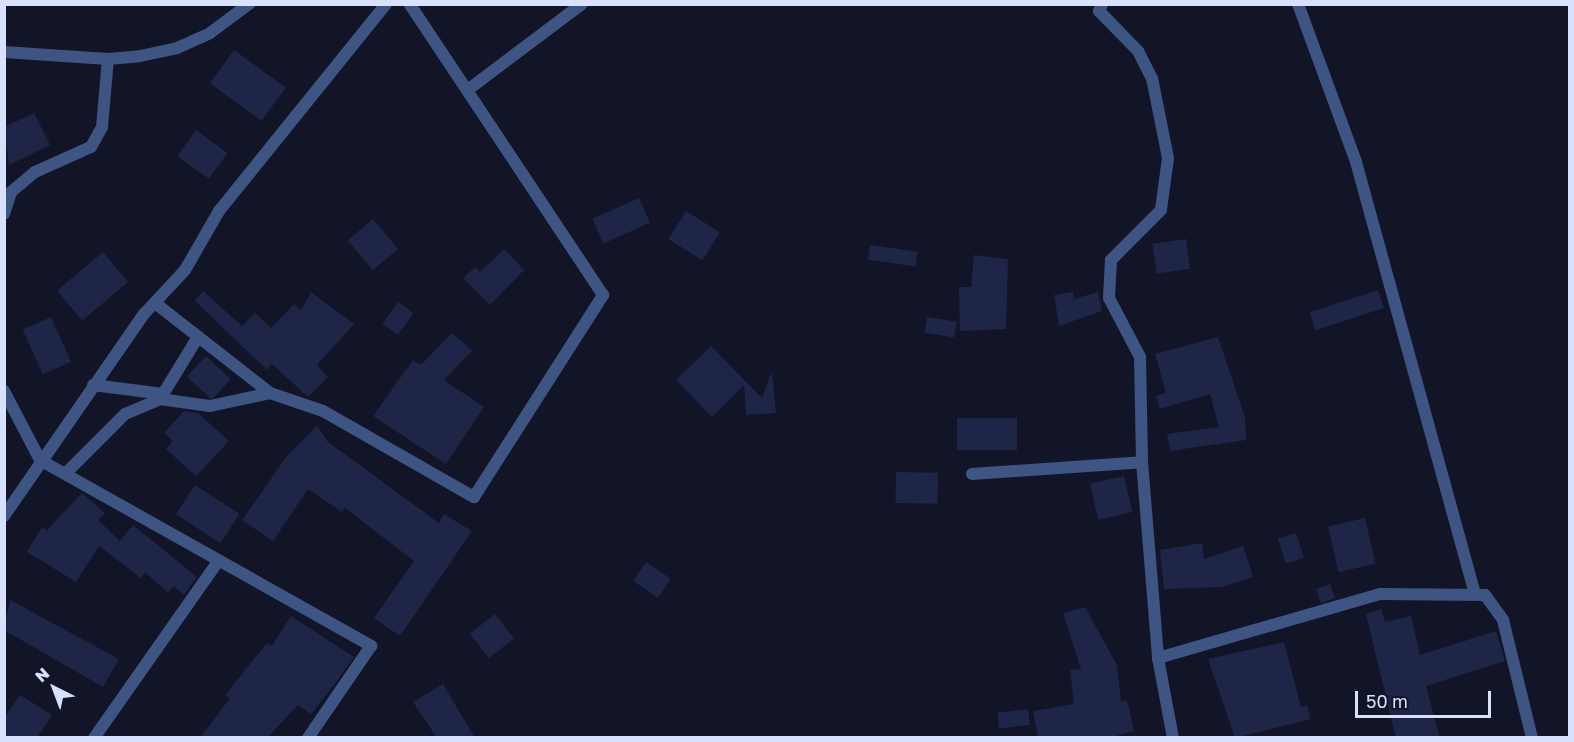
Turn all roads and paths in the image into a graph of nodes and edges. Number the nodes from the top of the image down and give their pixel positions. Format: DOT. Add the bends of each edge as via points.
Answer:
graph roads {
  1 [pos="249,4"];
  2 [pos="386,4"];
  3 [pos="410,4"];
  4 [pos="582,4"];
  5 [pos="1102,4"];
  6 [pos="1298,4"];
  7 [pos="4,52"];
  8 [pos="108,59"];
  9 [pos="469,89"];
  10 [pos="8,190"];
  11 [pos="4,214"];
  12 [pos="154,303"];
  13 [pos="198,337"];
  14 [pos="93,386"];
  15 [pos="4,391"];
  16 [pos="270,393"];
  17 [pos="161,397"];
  18 [pos="40,460"];
  19 [pos="1142,462"];
  20 [pos="66,473"];
  21 [pos="972,474"];
  22 [pos="4,516"];
  23 [pos="217,563"];
  24 [pos="1475,593"];
  25 [pos="1158,658"];
  26 [pos="94,738"];
  27 [pos="308,738"];
  28 [pos="1173,738"];
  29 [pos="1532,738"];
  1 -- 8 [label="street" via="177,48"];
  2 -- 12 [label="street" via="219,211 185,270"];
  3 -- 9 [label="street"];
  4 -- 9 [label="street"];
  5 -- 19 [label="street" via="1099,11 1138,51 1152,78 1168,158 1161,210 1111,260 1109,298 1140,357"];
  6 -- 24 [label="street" via="1356,162"];
  7 -- 8 [label="street"];
  8 -- 10 [label="street" via="102,127 91,147 34,172"];
  9 -- 16 [label="street" via="603,296 474,497 323,411"];
  10 -- 11 [label="street"];
  12 -- 13 [label="street"];
  12 -- 14 [label="street"];
  13 -- 16 [label="street"];
  13 -- 17 [label="street"];
  14 -- 17 [label="street"];
  14 -- 18 [label="street"];
  15 -- 18 [label="street"];
  16 -- 17 [label="street" via="210,406"];
  17 -- 20 [label="street" via="125,414"];
  18 -- 20 [label="street"];
  18 -- 22 [label="street"];
  19 -- 21 [label="street"];
  19 -- 25 [label="street"];
  20 -- 23 [label="street"];
  23 -- 26 [label="street"];
  23 -- 27 [label="street" via="371,646"];
  24 -- 25 [label="street" via="1380,594"];
  24 -- 29 [label="street" via="1485,595 1503,620"];
  25 -- 28 [label="street"];
}
